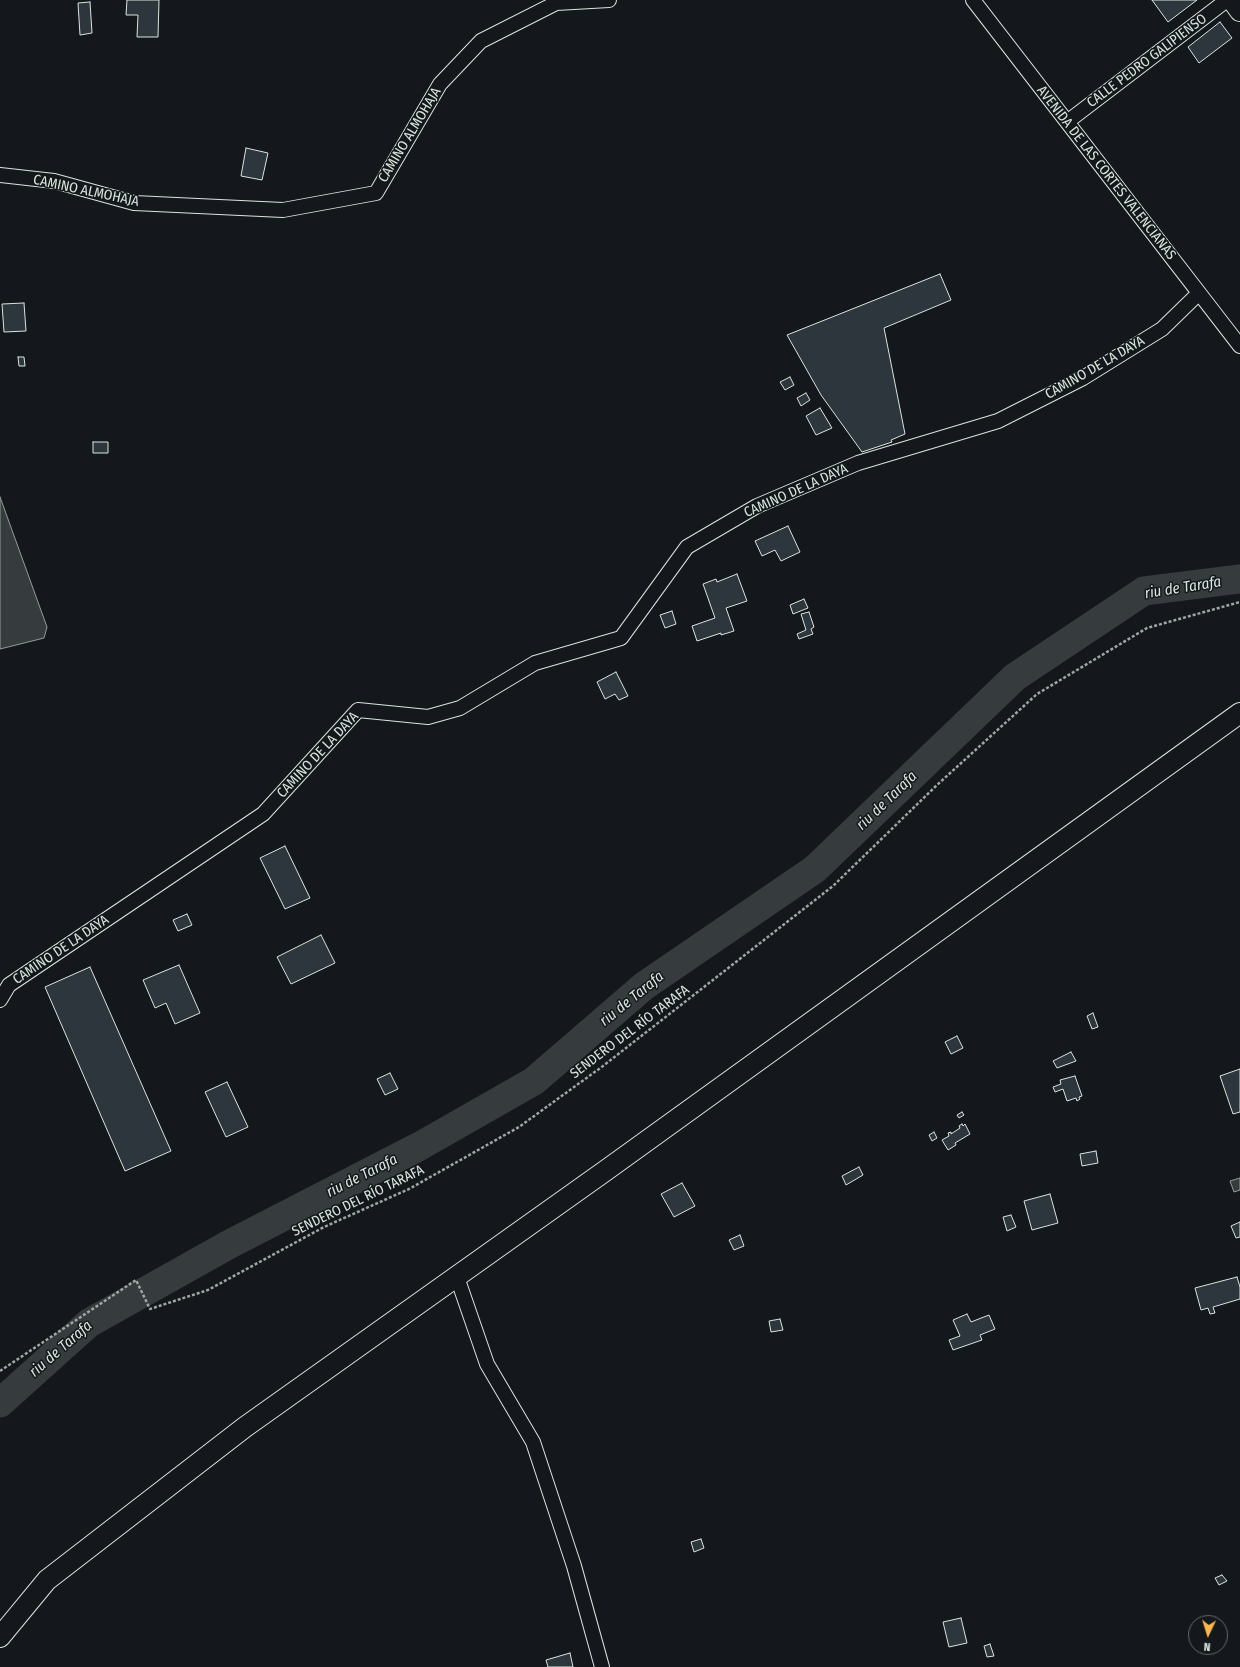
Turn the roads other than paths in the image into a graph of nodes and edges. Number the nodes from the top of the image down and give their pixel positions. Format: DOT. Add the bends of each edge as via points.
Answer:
graph roads {
  1 [pos="609,0"];
  2 [pos="973,0"];
  3 [pos="1227,0"];
  4 [pos="1232,0"];
  5 [pos="554,1"];
  6 [pos="1240,11"];
  7 [pos="1067,122"];
  8 [pos="0,175"];
  9 [pos="1199,293"];
  10 [pos="1240,346"];
  11 [pos="1240,713"];
  12 [pos="1,998"];
  13 [pos="457,1277"];
  14 [pos="0,1637"];
  15 [pos="602,1667"];
  1 -- 5 [label="street, CAMINO ALMOHAJA"];
  2 -- 7 [label="street, AVENIDA DE LAS CORTES VALENCIANAS"];
  3 -- 7 [label="street, CALLE PEDRO GALIPIENSO"];
  4 -- 6 [label="main road"];
  5 -- 8 [label="street, CAMINO ALMOHAJA" via="481,41 440,84 376,193 283,210 134,203 54,181"];
  7 -- 9 [label="street, AVENIDA DE LAS CORTES VALENCIANAS"];
  9 -- 10 [label="street, AVENIDA DE LAS CORTES VALENCIANAS"];
  9 -- 12 [label="street, CAMINO DE LA DAYA" via="1162,329 1083,378 998,421 858,463 757,506 687,547 620,638 535,663 460,708 435,715 358,710 263,814 9,985"];
  11 -- 13 [label="main road"];
  13 -- 14 [label="main road" via="245,1428 47,1580"];
  13 -- 15 [label="street" via="486,1364 533,1442 574,1566"];
}
